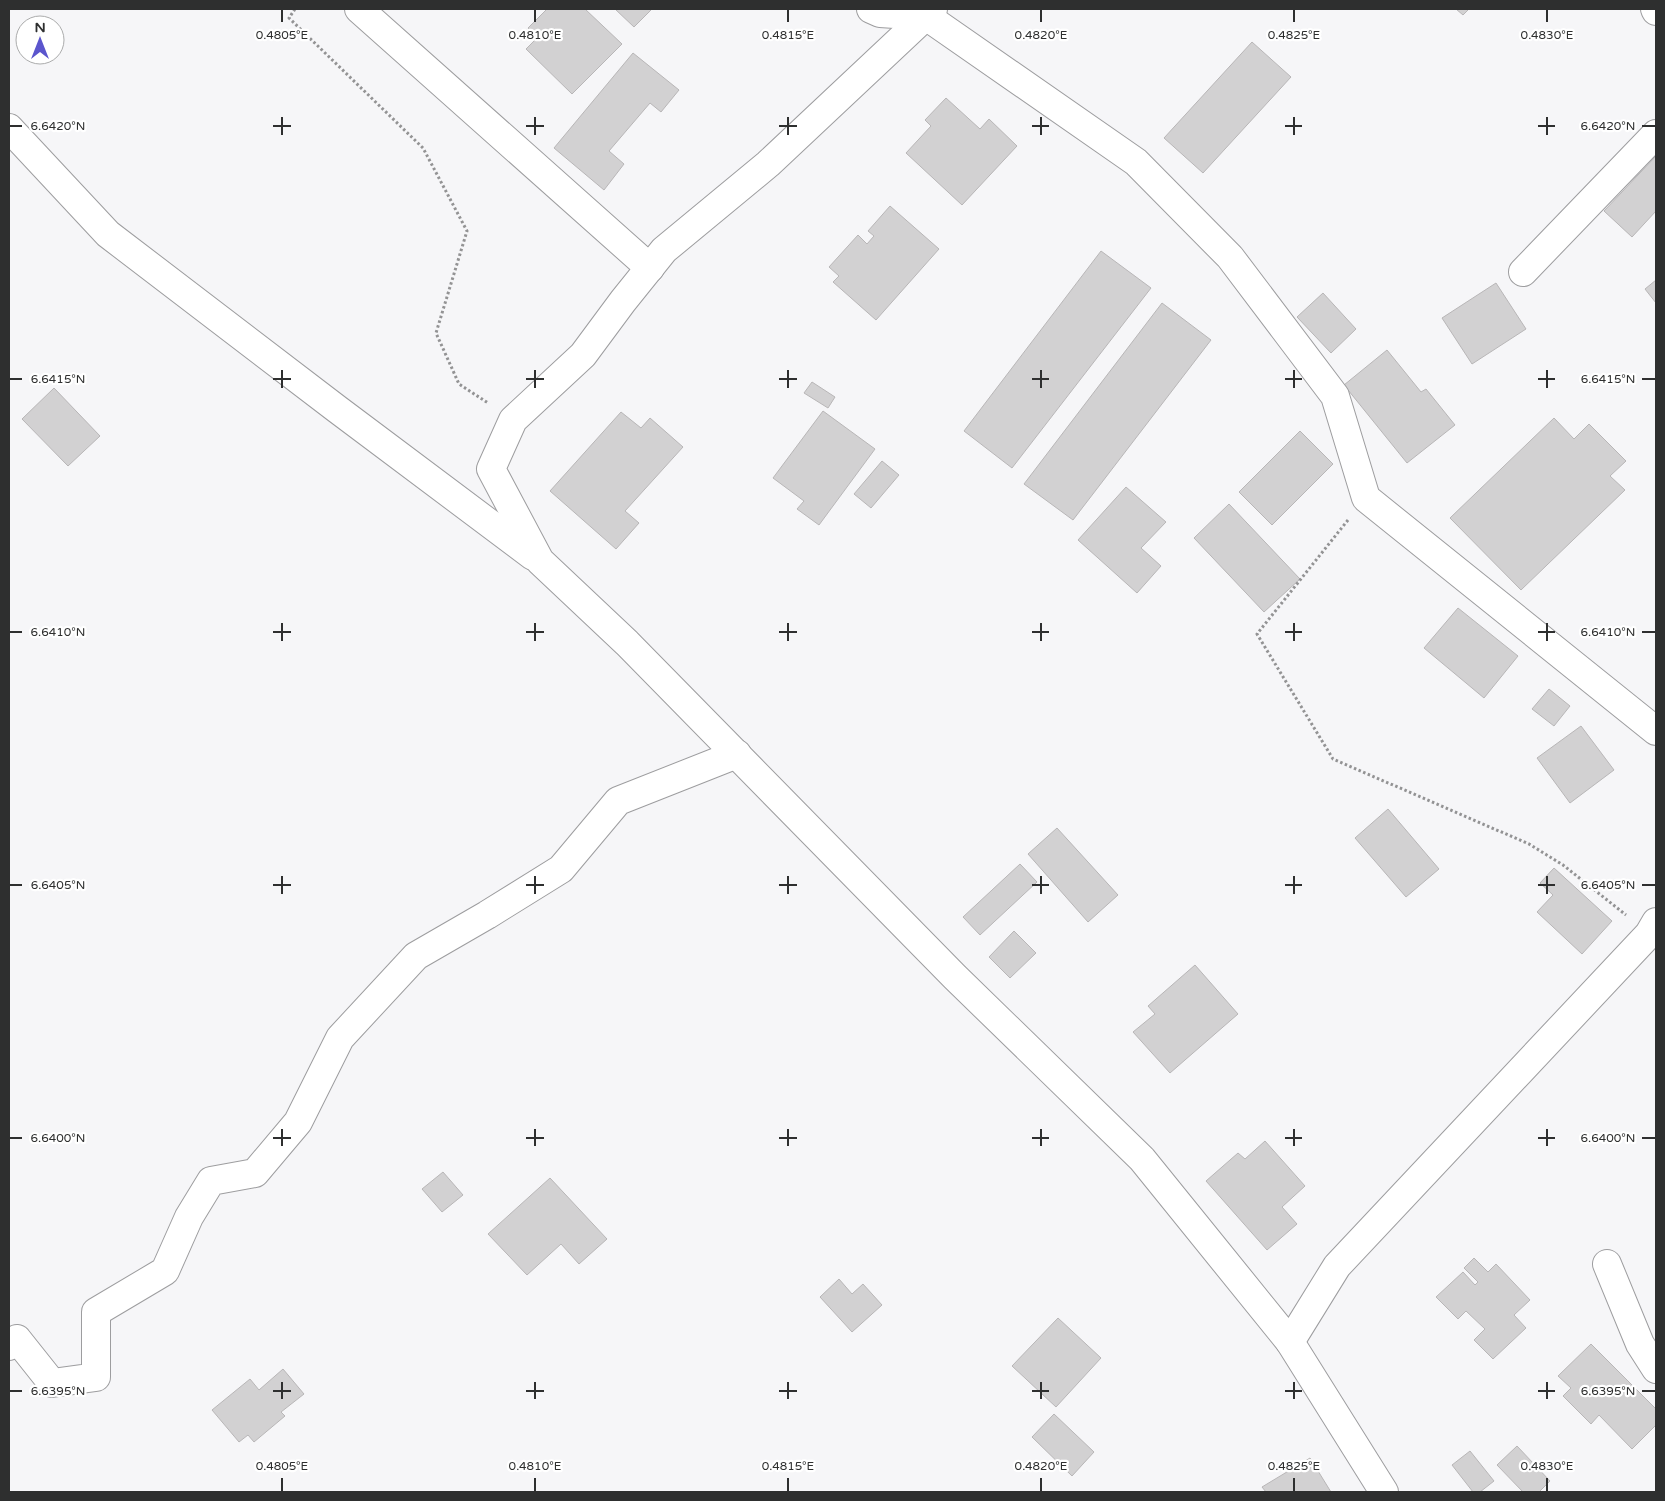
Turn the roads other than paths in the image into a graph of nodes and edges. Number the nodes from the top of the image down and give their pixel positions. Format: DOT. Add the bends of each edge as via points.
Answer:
graph roads {
  1 [pos="359,9"];
  2 [pos="871,9"];
  3 [pos="930,12"];
  4 [pos="9,128"];
  5 [pos="1656,134"];
  6 [pos="650,268"];
  7 [pos="1523,272"];
  8 [pos="540,561"];
  9 [pos="1656,731"];
  10 [pos="737,754"];
  11 [pos="1653,928"];
  12 [pos="1607,1264"];
  13 [pos="1290,1342"];
  14 [pos="9,1346"];
  15 [pos="1656,1369"];
  16 [pos="1384,1492"];
  1 -- 6 [label="street"];
  2 -- 3 [label="street" via="880,12"];
  3 -- 6 [label="street" via="768,164 664,250"];
  3 -- 9 [label="street" via="1136,162 1230,257 1335,396 1366,498"];
  4 -- 8 [label="street" via="108,234"];
  5 -- 7 [label="street"];
  6 -- 8 [label="street" via="583,355 513,420 491,469"];
  8 -- 10 [label="street"];
  10 -- 13 [label="street" via="955,977 1142,1159"];
  10 -- 14 [label="street" via="618,801 561,869 416,956 340,1038 298,1122 255,1173 211,1181 189,1217 164,1271 96,1312 96,1377 52,1383 17,1339"];
  11 -- 13 [label="street" via="1337,1266"];
  12 -- 15 [label="street" via="1640,1344"];
  13 -- 16 [label="street"];
}
